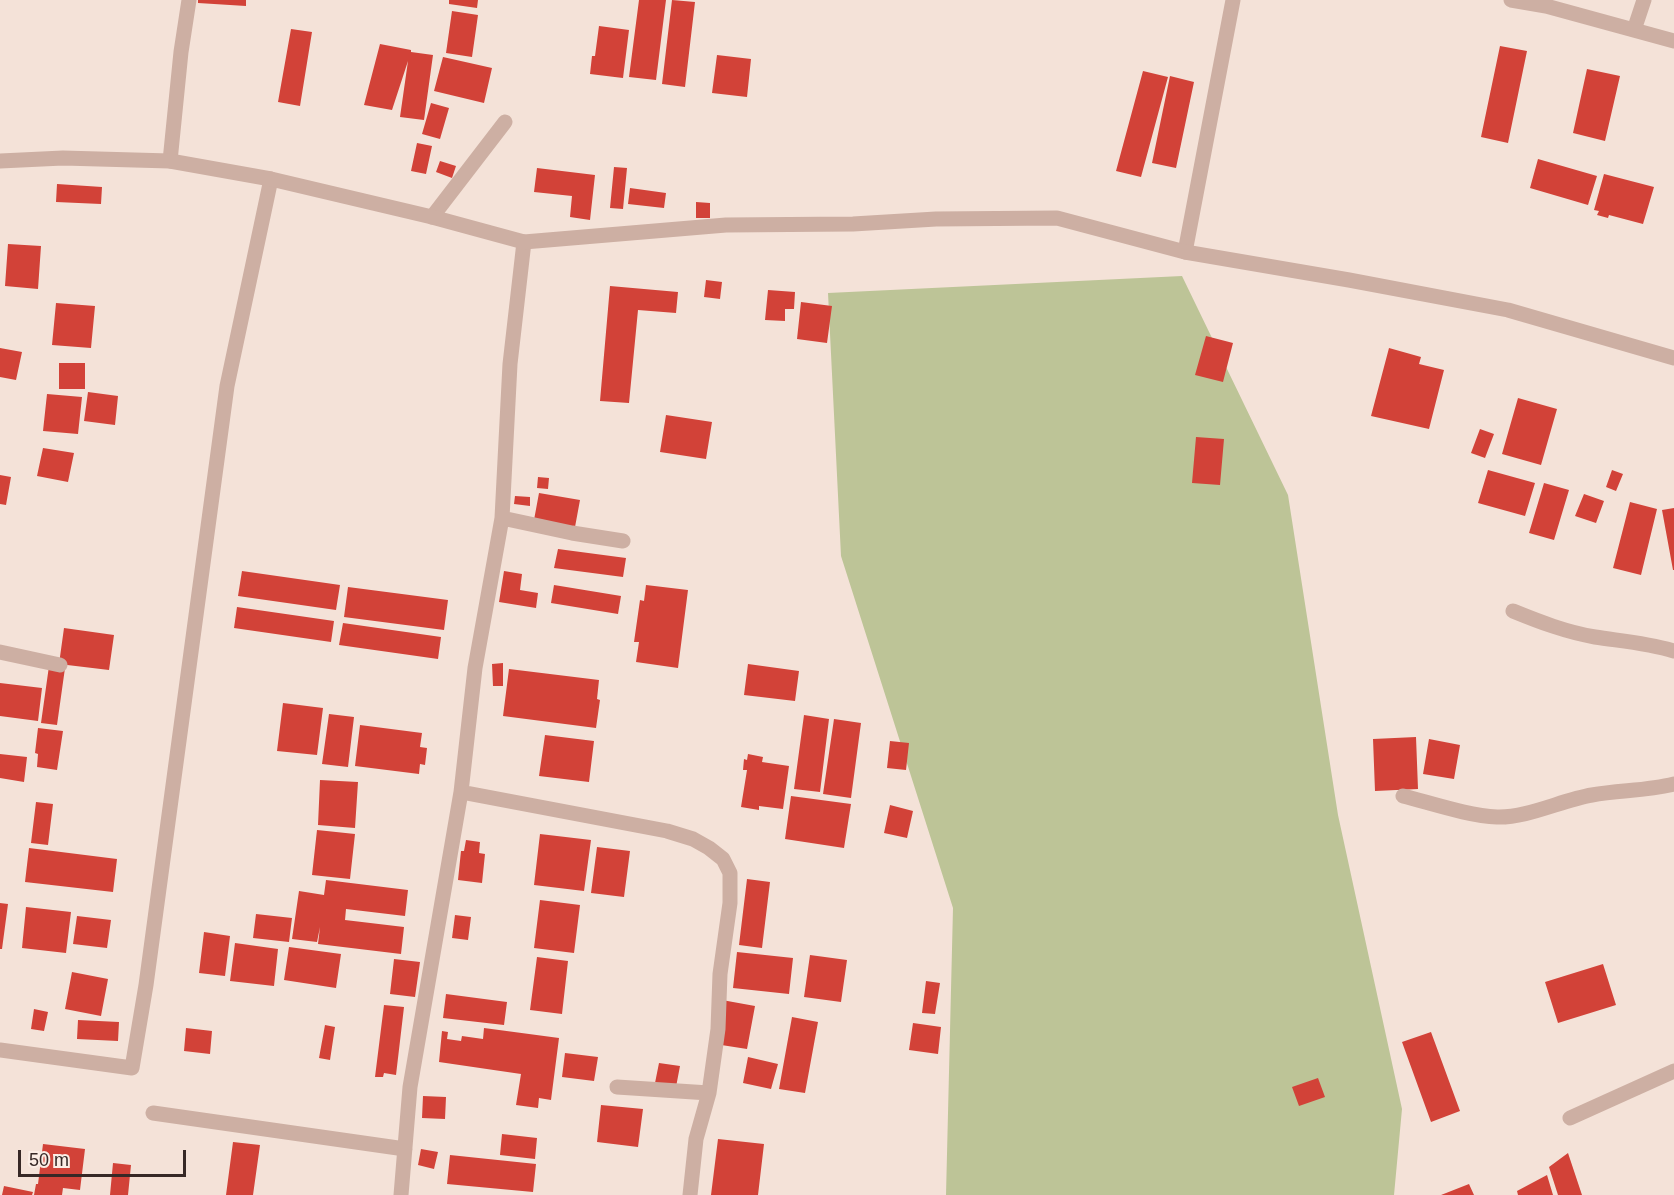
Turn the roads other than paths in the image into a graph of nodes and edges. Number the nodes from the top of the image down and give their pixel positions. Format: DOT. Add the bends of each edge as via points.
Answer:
graph roads {
  1 [pos="189,0"];
  2 [pos="1233,0"];
  3 [pos="1511,0"];
  4 [pos="1644,0"];
  5 [pos="1634,30"];
  6 [pos="1674,41"];
  7 [pos="505,122"];
  8 [pos="0,161"];
  9 [pos="170,161"];
  10 [pos="271,179"];
  11 [pos="432,217"];
  12 [pos="524,242"];
  13 [pos="1185,252"];
  14 [pos="1674,358"];
  15 [pos="502,518"];
  16 [pos="623,542"];
  17 [pos="1513,611"];
  18 [pos="1674,651"];
  19 [pos="0,652"];
  20 [pos="60,665"];
  21 [pos="1674,784"];
  22 [pos="461,792"];
  23 [pos="1403,796"];
  24 [pos="0,1050"];
  25 [pos="1674,1071"];
  26 [pos="617,1088"];
  27 [pos="709,1093"];
  28 [pos="153,1113"];
  29 [pos="1570,1118"];
  30 [pos="405,1149"];
  31 [pos="401,1195"];
  32 [pos="690,1195"];
  1 -- 9 [label="street"];
  2 -- 13 [label="street"];
  3 -- 5 [label="street"];
  4 -- 5 [label="street"];
  5 -- 6 [label="street"];
  7 -- 11 [label="street"];
  8 -- 9 [label="street"];
  9 -- 10 [label="street"];
  10 -- 11 [label="street"];
  10 -- 24 [label="street" via="227,386 132,1068"];
  11 -- 12 [label="street"];
  12 -- 13 [label="street" via="726,225 1058,218"];
  12 -- 15 [label="street" via="510,364"];
  13 -- 14 [label="street" via="1508,310"];
  15 -- 16 [label="street"];
  15 -- 22 [label="street" via="475,668"];
  17 -- 18 [label="street" via="1556,628"];
  19 -- 20 [label="street"];
  21 -- 23 [label="street" via="1591,795 1501,818"];
  22 -- 27 [label="street" via="667,831 709,848 723,859 730,873 730,903"];
  22 -- 30 [label="street" via="410,1087"];
  25 -- 29 [label="street"];
  26 -- 27 [label="street"];
  27 -- 32 [label="street" via="696,1139"];
  28 -- 30 [label="street"];
  30 -- 31 [label="street"];
}
